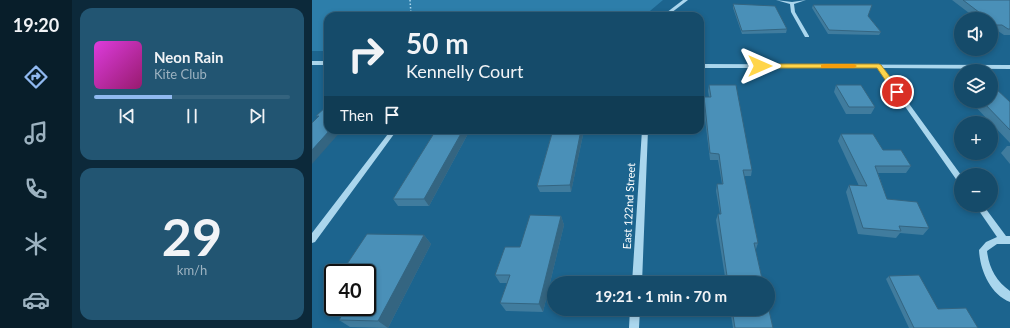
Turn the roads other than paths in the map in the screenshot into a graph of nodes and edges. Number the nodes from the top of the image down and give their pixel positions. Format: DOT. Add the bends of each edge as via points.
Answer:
graph roads {
  1 [pos="686,0"];
  2 [pos="778,0"];
  3 [pos="804,0"];
  4 [pos="792,3"];
  5 [pos="670,12"];
  6 [pos="807,36"];
  7 [pos="312,63"];
  8 [pos="324,63"];
  9 [pos="704,66"];
  10 [pos="879,66"];
  11 [pos="1010,67"];
  12 [pos="391,134"];
  13 [pos="645,134"];
  14 [pos="954,170"];
  15 [pos="985,212"];
  16 [pos="312,239"];
  17 [pos="1007,239"];
  18 [pos="636,276"];
  19 [pos="1010,297"];
  20 [pos="635,316"];
  21 [pos="634,328"];
  1 -- 5 [label="street"];
  2 -- 4 [label="street"];
  3 -- 4 [label="street"];
  4 -- 6 [label="street" via="793,12"];
  7 -- 8 [label="street"];
  9 -- 10 [label="street"];
  10 -- 11 [label="street"];
  10 -- 14 [label="street"];
  12 -- 16 [label="street"];
  13 -- 18 [label="street, East 122nd Street"];
  15 -- 17 [label="street"];
  17 -- 19 [label="street" via="990,242 983,250 983,262 990,277"];
  20 -- 21 [label="street"];
}
